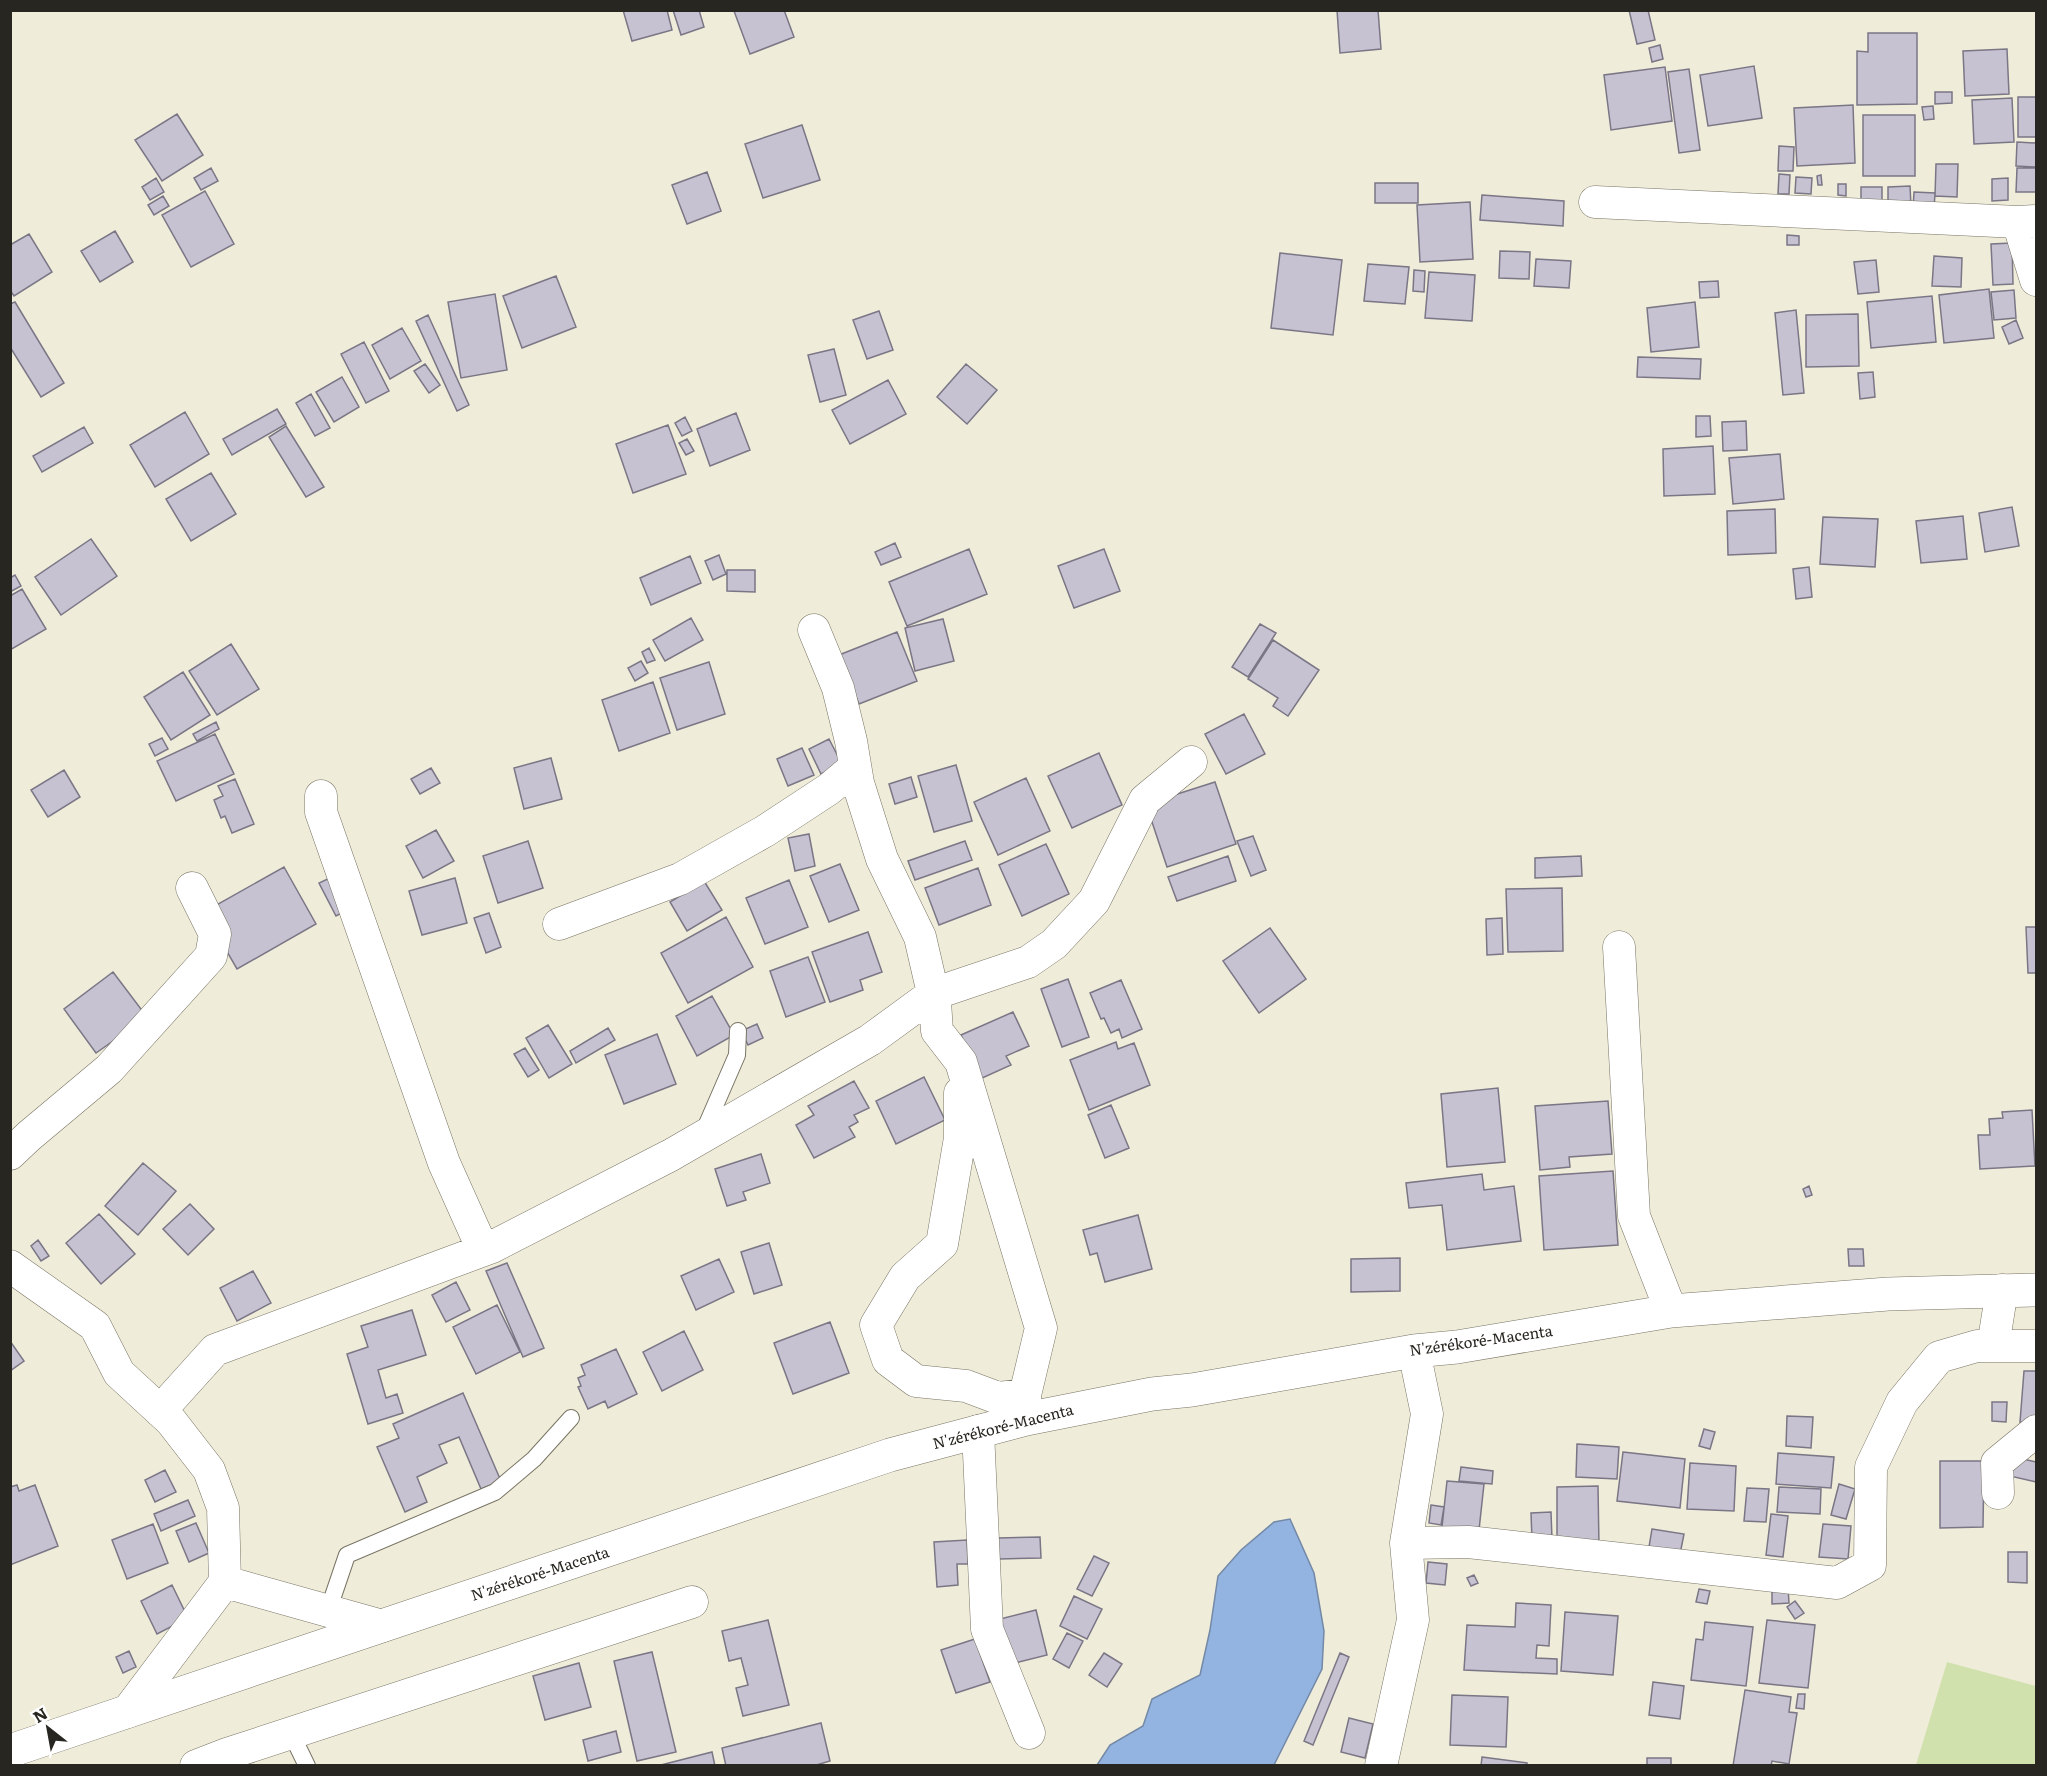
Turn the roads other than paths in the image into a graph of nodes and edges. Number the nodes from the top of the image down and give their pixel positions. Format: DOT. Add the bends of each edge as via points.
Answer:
graph roads {
  1 [pos="1595,202"];
  2 [pos="2027,221"];
  3 [pos="2037,280"];
  4 [pos="814,630"];
  5 [pos="1191,762"];
  6 [pos="855,767"];
  7 [pos="321,796"];
  8 [pos="192,888"];
  9 [pos="559,924"];
  10 [pos="1619,947"];
  11 [pos="933,994"];
  12 [pos="738,1031"];
  13 [pos="961,1062"];
  14 [pos="701,1137"];
  15 [pos="10,1154"];
  16 [pos="483,1250"];
  17 [pos="10,1266"];
  18 [pos="2002,1290"];
  19 [pos="2037,1290"];
  20 [pos="1671,1311"];
  21 [pos="1993,1346"];
  22 [pos="2037,1346"];
  23 [pos="1414,1351"];
  24 [pos="1026,1407"];
  25 [pos="160,1412"];
  26 [pos="571,1418"];
  27 [pos="978,1431"];
  28 [pos="2037,1431"];
  29 [pos="1998,1493"];
  30 [pos="1406,1544"];
  31 [pos="225,1582"];
  32 [pos="692,1602"];
  33 [pos="328,1611"];
  34 [pos="382,1626"];
  35 [pos="127,1712"];
  36 [pos="291,1733"];
  37 [pos="1029,1733"];
  38 [pos="10,1751"];
  39 [pos="237,1758"];
  40 [pos="196,1766"];
  41 [pos="307,1766"];
  42 [pos="1381,1766"];
  1 -- 2 [label="street"];
  2 -- 3 [label="street"];
  4 -- 6 [label="street" via="838,688"];
  5 -- 11 [label="street" via="1145,801 1094,901 1054,944 1028,962"];
  6 -- 9 [label="street" via="765,831 680,879"];
  6 -- 11 [label="street" via="882,859 920,938"];
  7 -- 16 [label="street" via="321,812 444,1163"];
  8 -- 15 [label="street" via="215,934 211,956 109,1069"];
  10 -- 20 [label="street" via="1634,1216"];
  11 -- 13 [label="street" via="937,1031"];
  11 -- 14 [label="street" via="870,1041"];
  12 -- 14 [label="lane" via="737,1055"];
  13 -- 24 [label="street" via="1041,1328"];
  13 -- 24 [label="street" via="960,1138 942,1244 905,1277 876,1325 888,1360 916,1381 966,1386"];
  14 -- 16 [label="street"];
  16 -- 25 [label="street" via="215,1350"];
  17 -- 25 [label="street" via="95,1326 119,1372"];
  18 -- 19 [label="highway, N'zérékoré-Macenta"];
  18 -- 20 [label="highway, N'zérékoré-Macenta" via="1888,1294"];
  18 -- 21 [label="street"];
  20 -- 23 [label="highway, N'zérékoré-Macenta"];
  21 -- 22 [label="street"];
  21 -- 30 [label="street" via="1977,1346 1939,1357 1902,1402 1871,1467 1870,1565 1838,1582 1468,1542"];
  23 -- 24 [label="highway, N'zérékoré-Macenta" via="1192,1390"];
  23 -- 30 [label="street" via="1427,1414"];
  24 -- 27 [label="highway, N'zérékoré-Macenta"];
  25 -- 31 [label="street" via="209,1470 223,1508"];
  26 -- 33 [label="lane" via="534,1459 495,1491 347,1555"];
  27 -- 34 [label="highway, N'zérékoré-Macenta" via="890,1455"];
  27 -- 37 [label="street" via="987,1629"];
  28 -- 29 [label="street" via="1996,1463"];
  30 -- 42 [label="street" via="1413,1620"];
  31 -- 33 [label="street"];
  31 -- 35 [label="street"];
  32 -- 36 [label="street"];
  33 -- 34 [label="street"];
  34 -- 35 [label="highway, N'zérékoré-Macenta"];
  35 -- 38 [label="highway, N'zérékoré-Macenta"];
  36 -- 39 [label="street"];
  36 -- 41 [label="lane"];
  39 -- 40 [label="street"];
}
